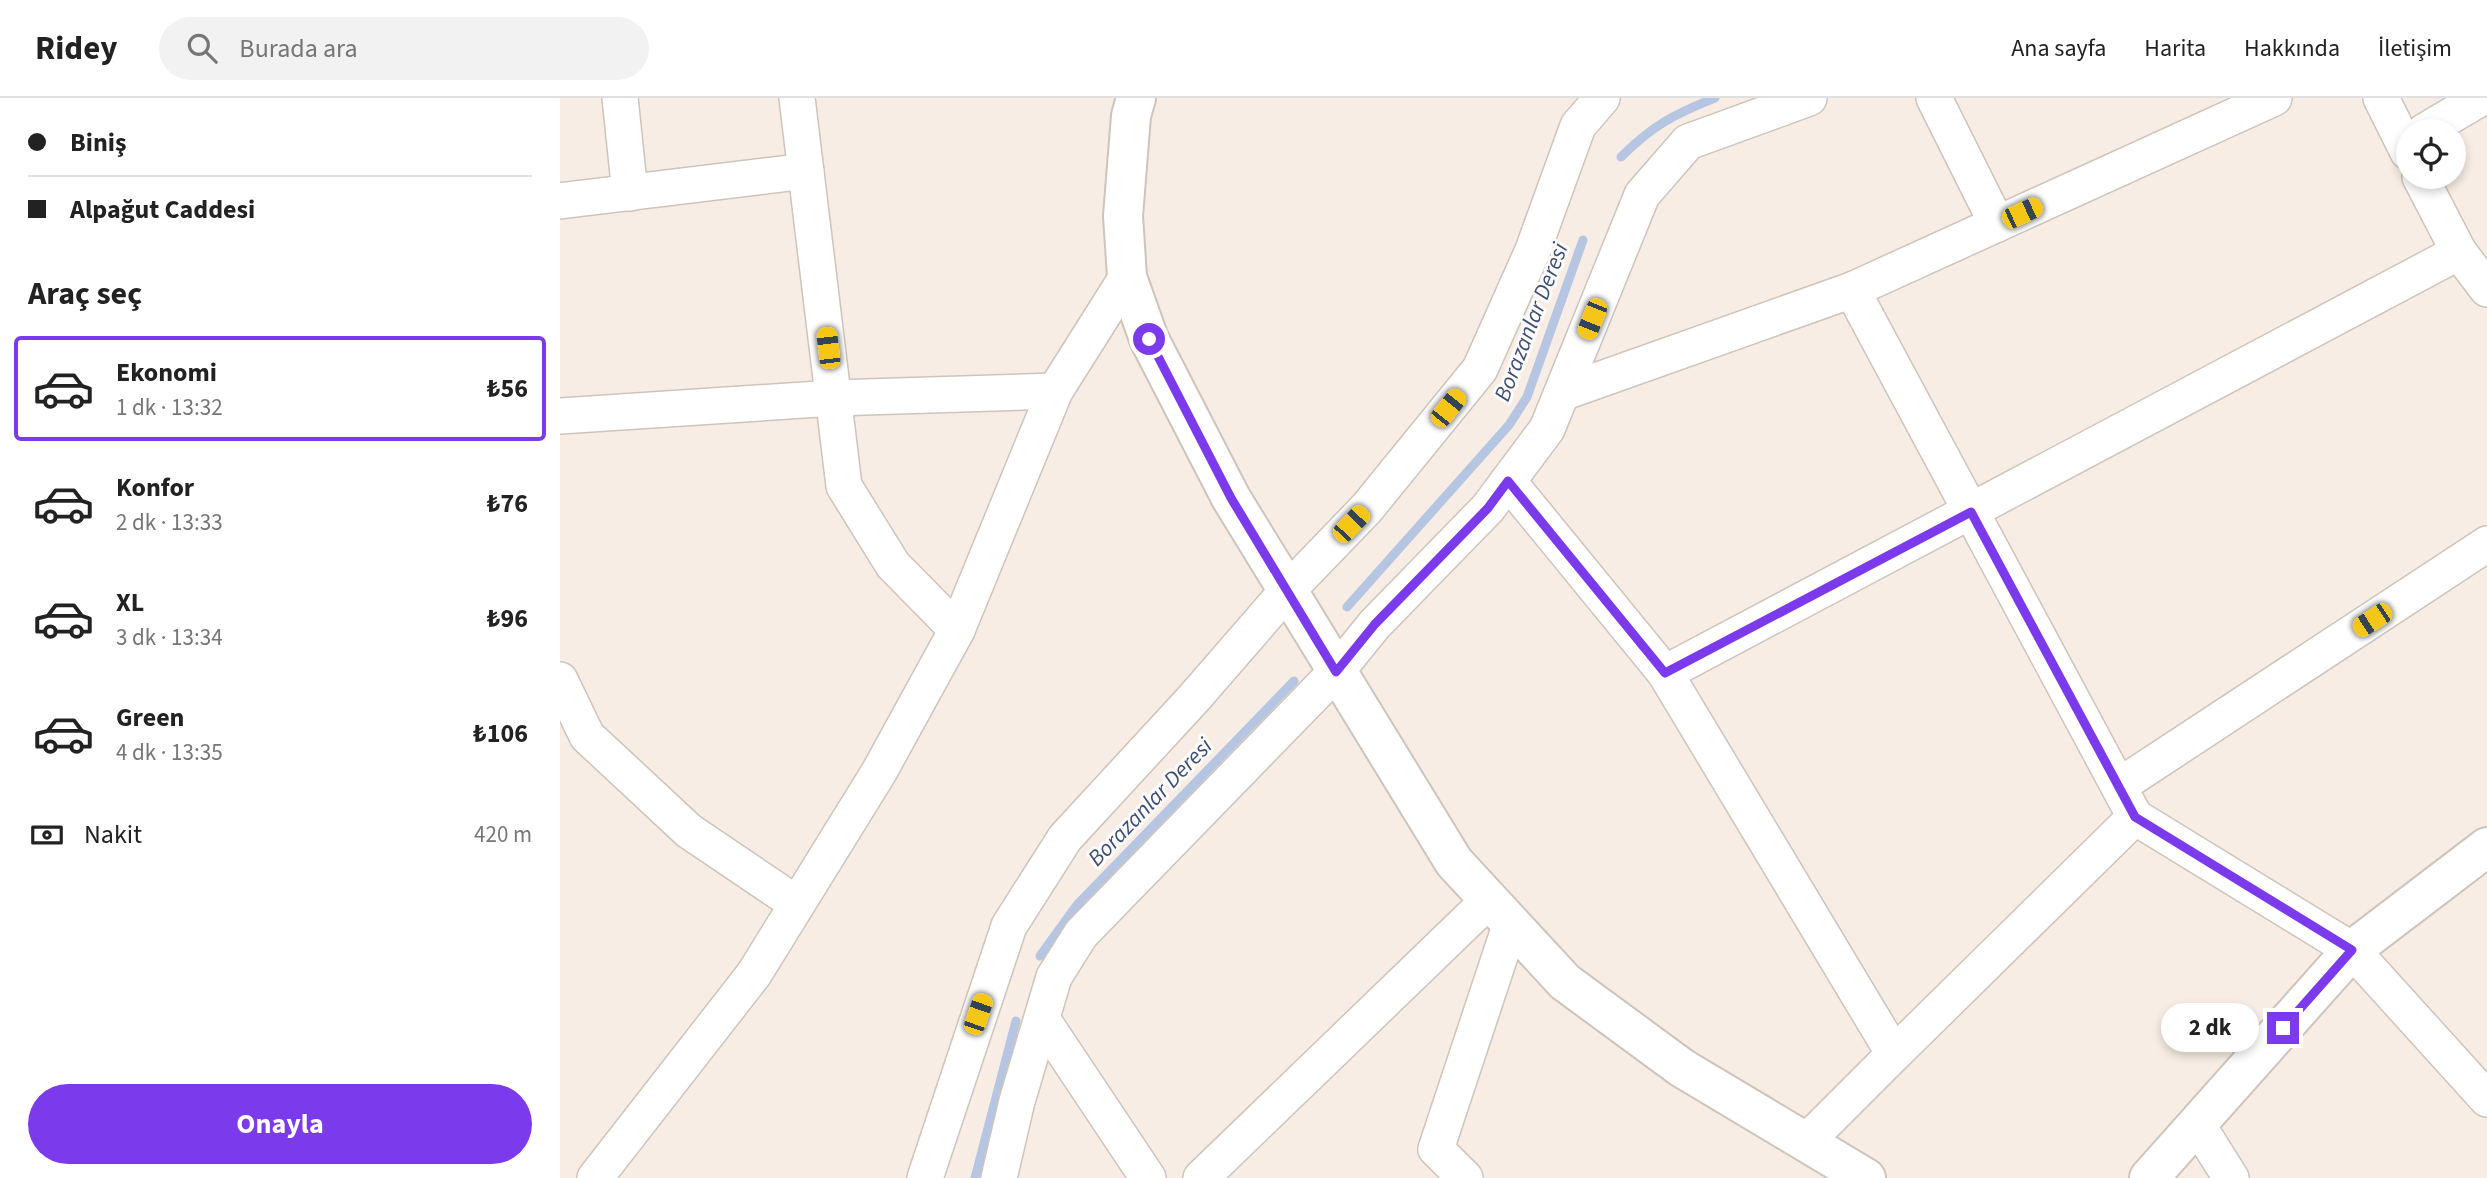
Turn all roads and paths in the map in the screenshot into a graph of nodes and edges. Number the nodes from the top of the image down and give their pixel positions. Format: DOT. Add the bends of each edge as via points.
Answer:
graph roads {
  1 [pos="620,98"];
  2 [pos="797,98"];
  3 [pos="1136,98"];
  4 [pos="1602,98"];
  5 [pos="1809,98"];
  6 [pos="1934,98"];
  7 [pos="2274,98"];
  8 [pos="2381,98"];
  9 [pos="2481,98"];
  10 [pos="2448,119"];
  11 [pos="2396,120"];
  12 [pos="806,171"];
  13 [pos="2426,189"];
  14 [pos="630,193"];
  15 [pos="560,201"];
  16 [pos="1997,224"];
  17 [pos="2459,252"];
  18 [pos="1127,277"];
  19 [pos="2487,289"];
  20 [pos="1852,290"];
  21 [pos="1055,391"];
  22 [pos="1562,393"];
  23 [pos="834,398"];
  24 [pos="560,416"];
  25 [pos="1508,481"];
  26 [pos="1971,512"];
  27 [pos="2487,544"];
  28 [pos="1287,591"];
  29 [pos="957,630"];
  30 [pos="1336,672"];
  31 [pos="1665,673"];
  32 [pos="560,680"];
  33 [pos="2119,786"];
  34 [pos="2135,817"];
  35 [pos="2487,847"];
  36 [pos="797,904"];
  37 [pos="1500,912"];
  38 [pos="2352,950"];
  39 [pos="1042,1019"];
  40 [pos="1894,1054"];
  41 [pos="2487,1098"];
  42 [pos="2197,1124"];
  43 [pos="1807,1141"];
  44 [pos="1435,1163"];
  45 [pos="595,1178"];
  46 [pos="925,1178"];
  47 [pos="999,1178"];
  48 [pos="1148,1178"];
  49 [pos="1201,1178"];
  50 [pos="1465,1178"];
  51 [pos="1866,1178"];
  52 [pos="2149,1178"];
  53 [pos="2231,1178"];
  1 -- 14 [label="street"];
  2 -- 12 [label="street"];
  3 -- 18 [label="main road" via="1123,216"];
  4 -- 28 [label="street" via="1578,126 1533,250 1480,369 1367,508"];
  5 -- 22 [label="street" via="1688,142 1642,195"];
  6 -- 16 [label="street"];
  7 -- 16 [label="street"];
  8 -- 11 [label="street"];
  9 -- 10 [label="street"];
  12 -- 14 [label="street"];
  12 -- 23 [label="street"];
  13 -- 17 [label="street"];
  14 -- 15 [label="street"];
  16 -- 20 [label="street"];
  17 -- 19 [label="street"];
  17 -- 26 [label="street"];
  18 -- 21 [label="street"];
  18 -- 28 [label="main road" via="1149,339 1231,498"];
  20 -- 22 [label="street"];
  20 -- 26 [label="street"];
  21 -- 23 [label="street"];
  21 -- 29 [label="street"];
  22 -- 25 [label="street" via="1547,429"];
  23 -- 24 [label="street"];
  23 -- 29 [label="street" via="845,486 893,565"];
  25 -- 30 [label="street"];
  25 -- 31 [label="street"];
  26 -- 31 [label="street"];
  26 -- 33 [label="street"];
  27 -- 33 [label="street"];
  28 -- 30 [label="main road"];
  28 -- 46 [label="street" via="1065,838 1009,926"];
  29 -- 36 [label="street"];
  30 -- 37 [label="main road" via="1454,862"];
  30 -- 39 [label="street" via="1081,934 1054,977"];
  31 -- 40 [label="street"];
  32 -- 36 [label="street" via="587,736 689,831"];
  33 -- 34 [label="street"];
  34 -- 38 [label="street"];
  34 -- 40 [label="street"];
  35 -- 38 [label="main road"];
  36 -- 45 [label="street" via="754,974"];
  37 -- 43 [label="main road" via="1565,982 1682,1068"];
  37 -- 44 [label="street"];
  37 -- 49 [label="street"];
  38 -- 41 [label="street"];
  38 -- 42 [label="main road"];
  39 -- 47 [label="street"];
  39 -- 48 [label="street"];
  40 -- 43 [label="street"];
  42 -- 52 [label="main road"];
  42 -- 53 [label="street"];
  43 -- 51 [label="main road"];
  44 -- 50 [label="street"];
}
